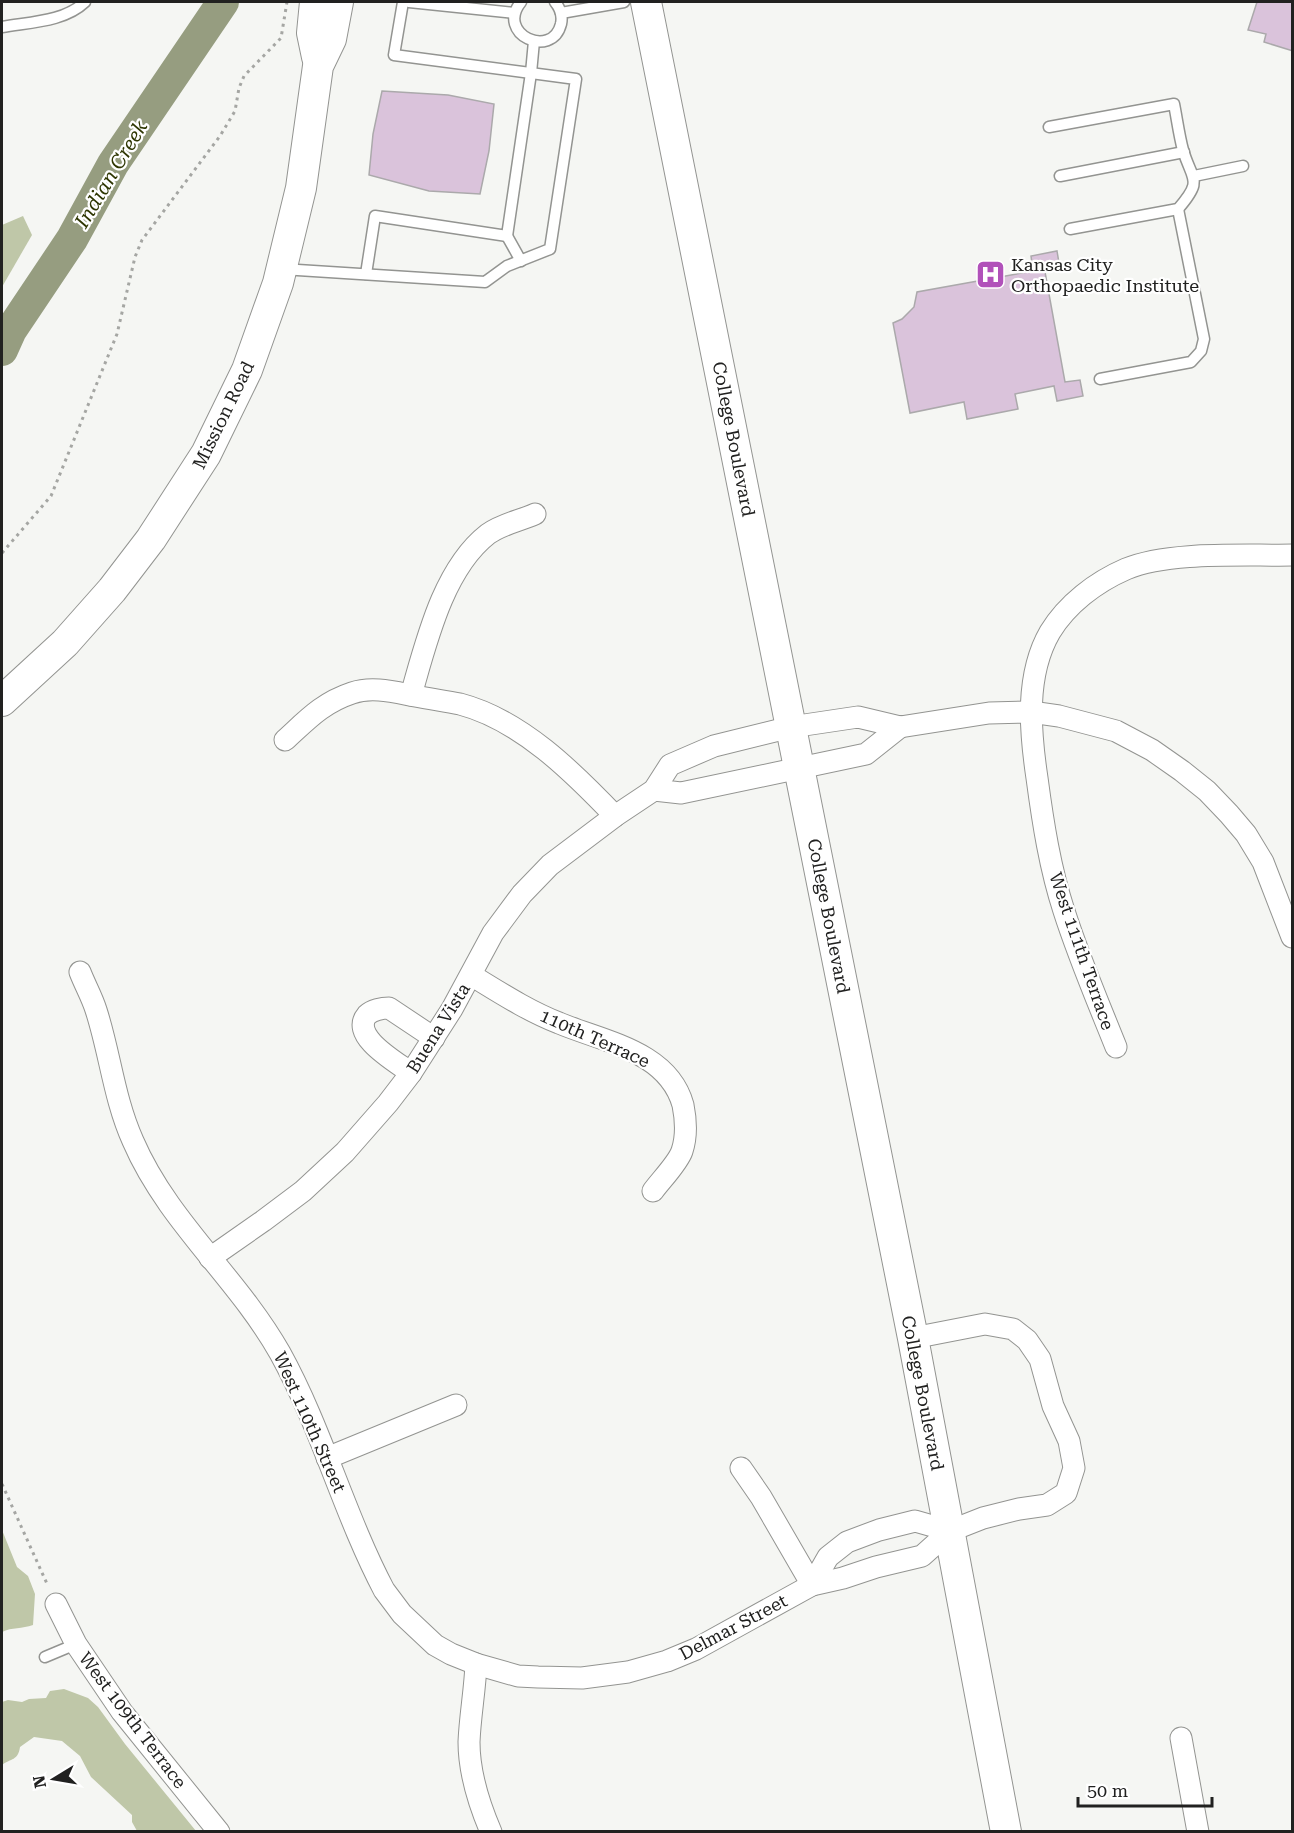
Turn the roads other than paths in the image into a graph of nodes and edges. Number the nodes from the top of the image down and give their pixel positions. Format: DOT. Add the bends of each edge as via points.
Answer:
graph roads {
  1 [pos="85,2"];
  2 [pos="315,2"];
  3 [pos="338,2"];
  4 [pos="403,2"];
  5 [pos="409,2"];
  6 [pos="521,2"];
  7 [pos="555,2"];
  8 [pos="624,2"];
  9 [pos="646,2"];
  10 [pos="561,13"];
  11 [pos="514,14"];
  12 [pos="2,27"];
  13 [pos="534,41"];
  14 [pos="318,66"];
  15 [pos="531,73"];
  16 [pos="1049,127"];
  17 [pos="1184,152"];
  18 [pos="1243,166"];
  19 [pos="1060,176"];
  20 [pos="1194,176"];
  21 [pos="1178,209"];
  22 [pos="1070,229"];
  23 [pos="507,236"];
  24 [pos="521,261"];
  25 [pos="282,269"];
  26 [pos="366,274"];
  27 [pos="1100,379"];
  28 [pos="535,514"];
  29 [pos="1293,555"];
  30 [pos="411,695"];
  31 [pos="2,702"];
  32 [pos="1031,712"];
  33 [pos="791,727"];
  34 [pos="900,727"];
  35 [pos="285,740"];
  36 [pos="800,769"];
  37 [pos="654,790"];
  38 [pos="615,816"];
  39 [pos="1293,937"];
  40 [pos="80,972"];
  41 [pos="471,975"];
  42 [pos="434,1038"];
  43 [pos="1116,1047"];
  44 [pos="411,1073"];
  45 [pos="653,1191"];
  46 [pos="210,1258"];
  47 [pos="913,1338"];
  48 [pos="456,1405"];
  49 [pos="327,1458"];
  50 [pos="741,1468"];
  51 [pos="950,1531"];
  52 [pos="812,1585"];
  53 [pos="56,1604"];
  54 [pos="76,1644"];
  55 [pos="45,1657"];
  56 [pos="476,1664"];
  57 [pos="1181,1737"];
  58 [pos="219,1832"];
  59 [pos="491,1832"];
  60 [pos="1006,1832"];
  61 [pos="1198,1832"];
  1 -- 12 [label="lane" via="58,17"];
  2 -- 14 [label="main road, Mission Road" via="312,33"];
  3 -- 14 [label="main road, Mission Road" via="331,39"];
  4 -- 15 [label="lane" via="394,55"];
  5 -- 11 [label="lane"];
  6 -- 11 [label="lane"];
  7 -- 10 [label="lane"];
  8 -- 10 [label="lane"];
  9 -- 33 [label="main road, College Boulevard"];
  10 -- 13 [label="lane" via="555,34"];
  11 -- 13 [label="lane" via="521,34"];
  13 -- 15 [label="lane"];
  14 -- 25 [label="main road, Mission Road" via="301,188"];
  15 -- 23 [label="lane"];
  15 -- 24 [label="lane" via="576,78 550,249"];
  16 -- 17 [label="lane" via="1174,104"];
  17 -- 19 [label="lane"];
  17 -- 20 [label="lane"];
  18 -- 20 [label="lane"];
  20 -- 21 [label="lane" via="1193,189"];
  21 -- 22 [label="lane"];
  21 -- 27 [label="lane" via="1199,308 1204,339 1201,351 1191,362"];
  23 -- 24 [label="lane"];
  23 -- 26 [label="lane" via="375,216"];
  24 -- 26 [label="lane" via="485,282"];
  25 -- 26 [label="lane"];
  25 -- 31 [label="main road, Mission Road" via="247,369 206,454 179,499 112,590"];
  28 -- 30 [label="street" via="507,523 488,535 465,561 431,628"];
  29 -- 32 [label="street, West 111th Terrace" via="1156,561 1109,577 1065,610 1049,633 1039,661"];
  30 -- 35 [label="street" via="371,689 353,692 324,705"];
  30 -- 38 [label="street" via="462,705 495,718 540,745"];
  32 -- 34 [label="street" via="989,713"];
  32 -- 39 [label="street" via="1116,731 1152,750 1207,791 1246,834 1263,862"];
  32 -- 43 [label="street, West 111th Terrace" via="1042,818 1054,874 1084,968"];
  33 -- 34 [label="street, Buena Vista" via="858,717"];
  33 -- 36 [label="main road, College Boulevard"];
  33 -- 37 [label="street, Buena Vista" via="714,746 670,765"];
  34 -- 36 [label="street" via="866,754"];
  36 -- 37 [label="street" via="681,793"];
  36 -- 47 [label="main road, College Boulevard"];
  37 -- 38 [label="street, Buena Vista"];
  38 -- 41 [label="street, Buena Vista" via="550,865 522,894 493,933"];
  40 -- 46 [label="street, West 110th Street" via="96,1008 132,1140 167,1204"];
  41 -- 42 [label="street, Buena Vista"];
  41 -- 45 [label="street, 110th Terrace" via="556,1022 650,1059 667,1075 680,1095 685,1136 682,1152"];
  42 -- 44 [label="street, Buena Vista"];
  42 -- 44 [label="street" via="389,1008 367,1016 363,1031 368,1041"];
  44 -- 46 [label="street, Buena Vista" via="345,1152 303,1191"];
  46 -- 49 [label="street, West 110th Street" via="249,1306 279,1353"];
  47 -- 51 [label="main road, College Boulevard"];
  47 -- 51 [label="street" via="985,1324 1013,1329 1028,1340 1040,1359 1053,1406 1069,1441 1074,1468 1066,1493 1047,1505 983,1518"];
  48 -- 49 [label="street"];
  49 -- 56 [label="street, West 110th Street" via="384,1590 402,1614 435,1645"];
  50 -- 52 [label="street"];
  51 -- 52 [label="street, Delmar Street" via="922,1556"];
  51 -- 52 [label="street" via="915,1521 847,1542 828,1557"];
  51 -- 60 [label="main road, College Boulevard"];
  52 -- 56 [label="street, Delmar Street" via="696,1650 628,1672 582,1678 518,1676"];
  53 -- 54 [label="street, West 109th Terrace"];
  54 -- 55 [label="lane"];
  54 -- 58 [label="street, West 109th Terrace" via="122,1712"];
  56 -- 59 [label="street" via="469,1743 473,1778"];
  57 -- 61 [label="street"];
}
